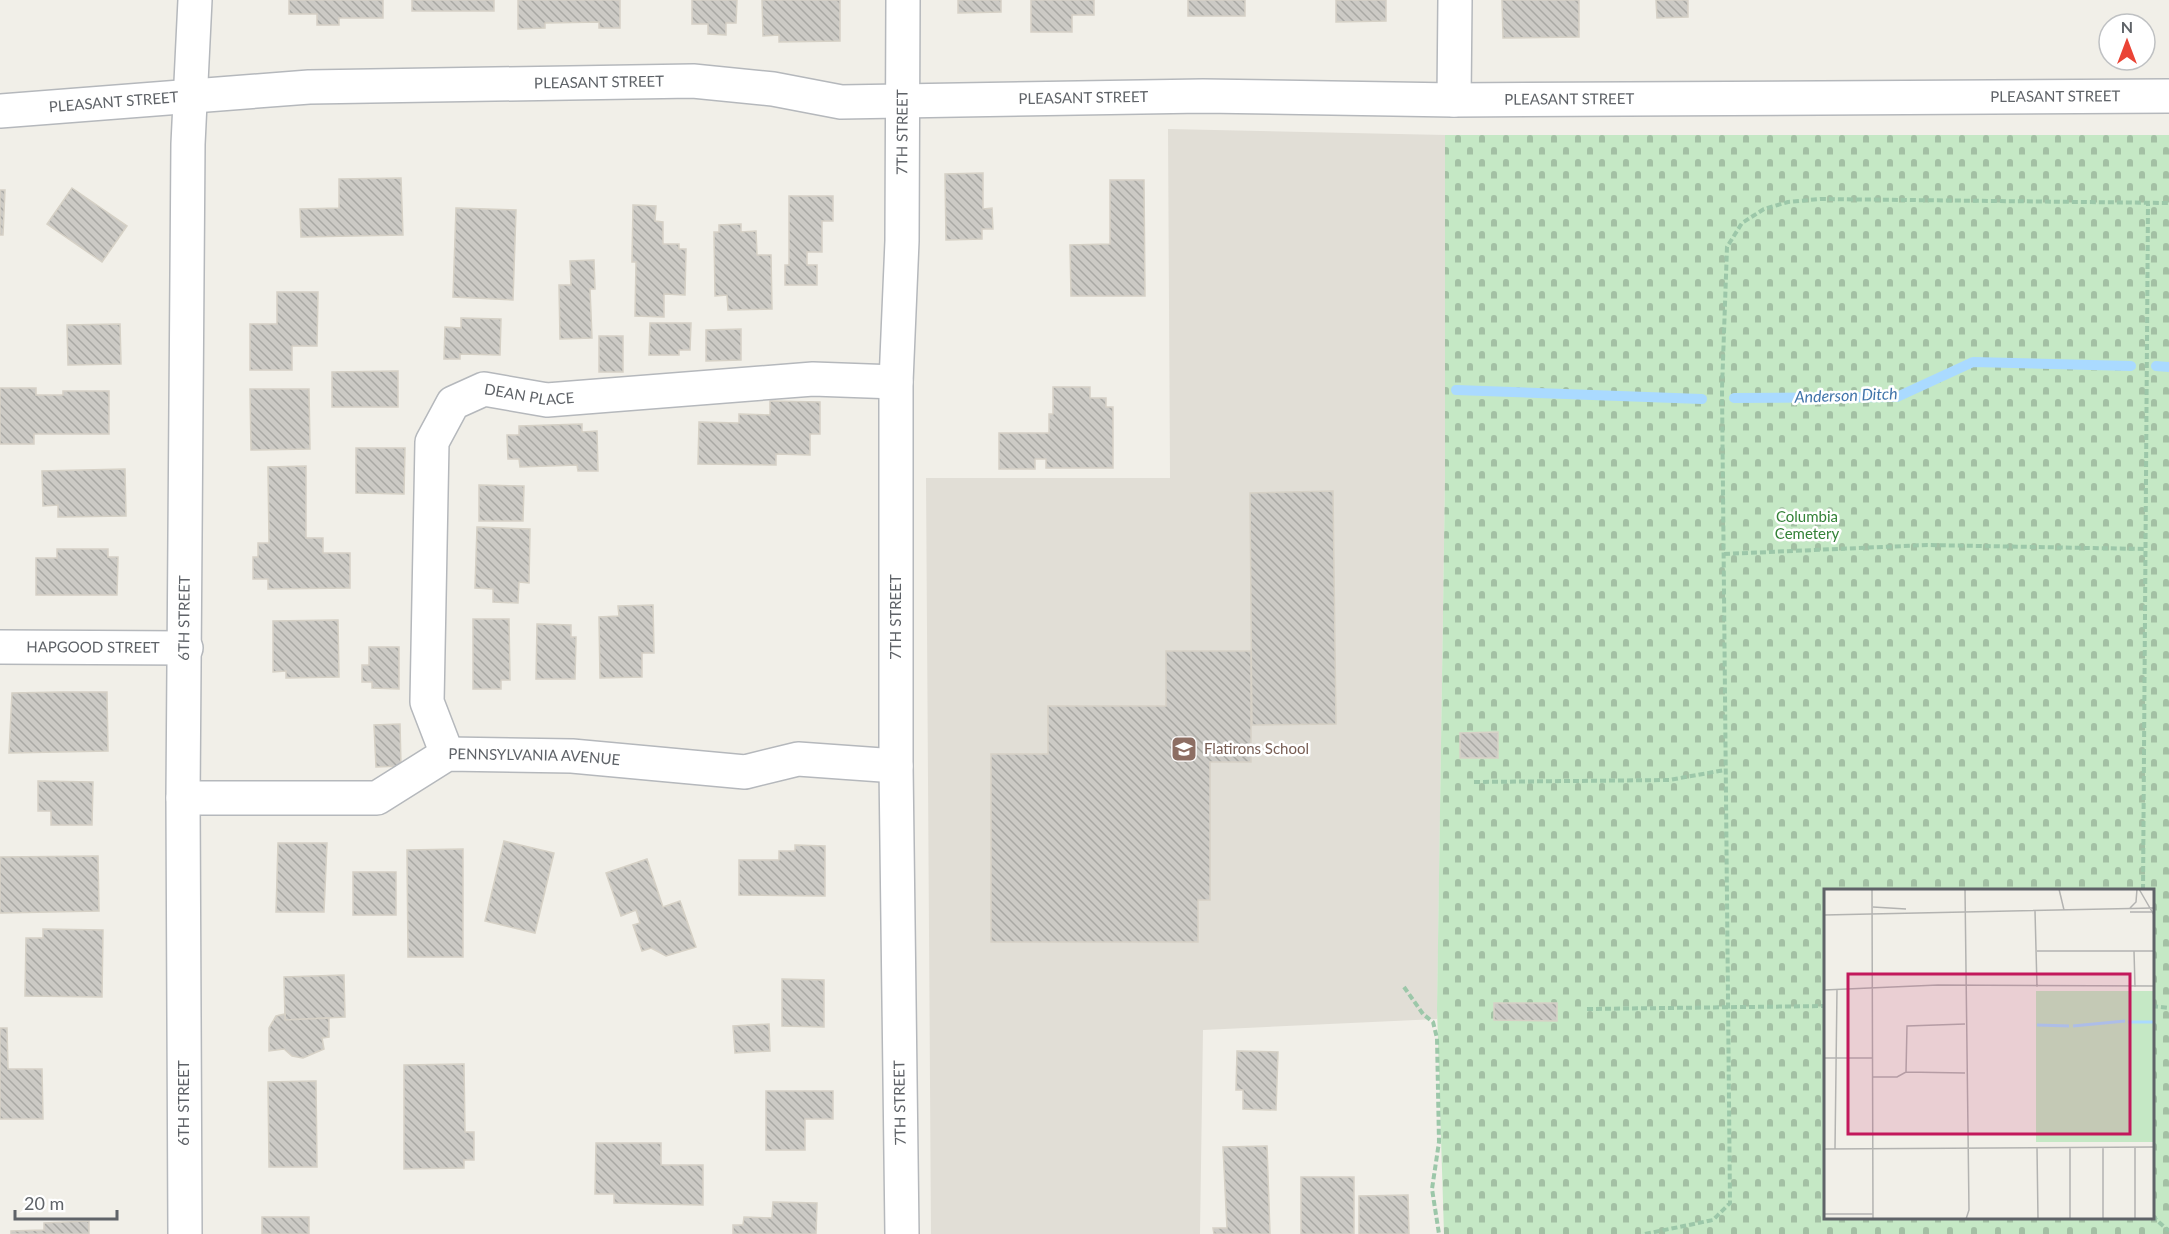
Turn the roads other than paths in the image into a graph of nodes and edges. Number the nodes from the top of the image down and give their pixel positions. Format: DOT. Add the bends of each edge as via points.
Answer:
graph roads {
  1 [pos="195,0"];
  2 [pos="903,0"];
  3 [pos="1455,0"];
  4 [pos="2169,96"];
  5 [pos="190,97"];
  6 [pos="1454,100"];
  7 [pos="903,101"];
  8 [pos="0,111"];
  9 [pos="896,382"];
  10 [pos="0,647"];
  11 [pos="186,648"];
  12 [pos="447,754"];
  13 [pos="896,766"];
  14 [pos="183,798"];
  15 [pos="185,1234"];
  16 [pos="902,1234"];
  1 -- 5 [label="street, 6TH STREET"];
  2 -- 7 [label="street, 7TH STREET"];
  3 -- 6 [label="street"];
  4 -- 6 [label="street, PLEASANT STREET"];
  5 -- 7 [label="street, PLEASANT STREET" via="309,87 693,81 773,89 841,102"];
  5 -- 8 [label="street, PLEASANT STREET"];
  5 -- 11 [label="street, 6TH STREET"];
  6 -- 7 [label="street, PLEASANT STREET" via="1203,96"];
  7 -- 9 [label="street, 7TH STREET"];
  9 -- 12 [label="street, DEAN PLACE" via="813,380 547,400 484,388 453,403 432,442 427,702"];
  9 -- 13 [label="street, 7TH STREET"];
  10 -- 11 [label="street, HAPGOOD STREET"];
  11 -- 14 [label="street, 6TH STREET"];
  12 -- 13 [label="street, PENNSYLVANIA AVENUE" via="572,756 745,772 798,759"];
  12 -- 14 [label="street, PENNSYLVANIA AVENUE" via="377,798"];
  13 -- 16 [label="street, 7TH STREET"];
  14 -- 15 [label="street, 6TH STREET"];
}
